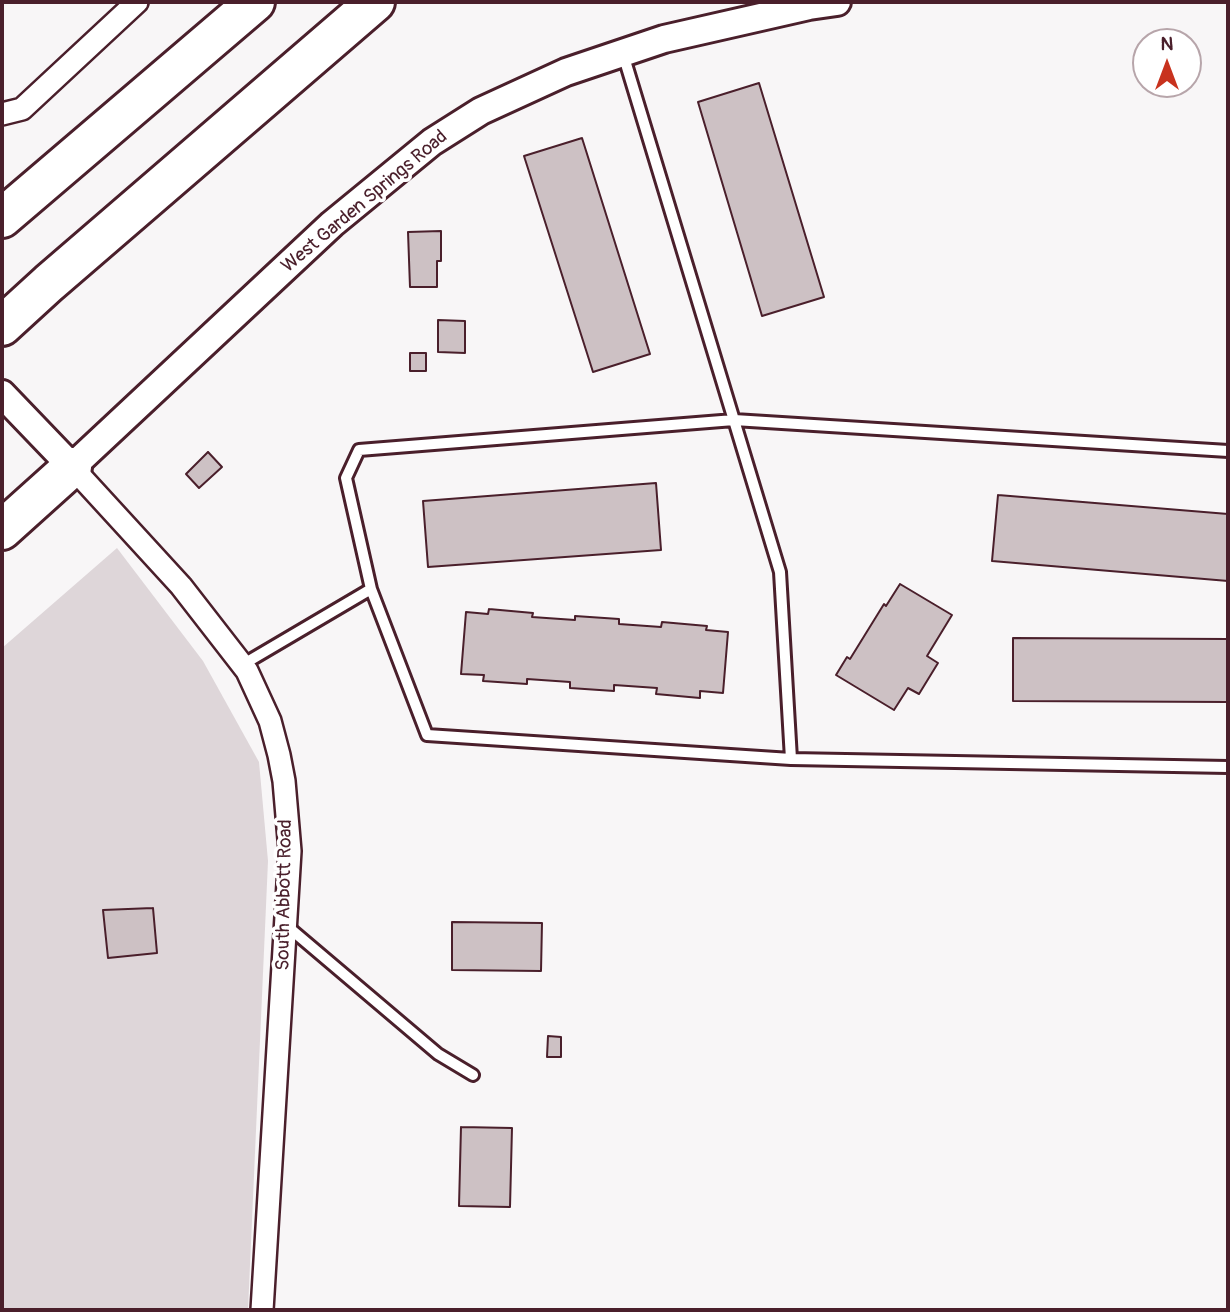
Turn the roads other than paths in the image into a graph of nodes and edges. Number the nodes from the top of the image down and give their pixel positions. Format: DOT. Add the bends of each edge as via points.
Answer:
graph roads {
  1 [pos="137,2"];
  2 [pos="213,2"];
  3 [pos="255,2"];
  4 [pos="375,2"];
  5 [pos="837,2"];
  6 [pos="623,54"];
  7 [pos="154,89"];
  8 [pos="2,114"];
  9 [pos="2,218"];
  10 [pos="2,326"];
  11 [pos="2,394"];
  12 [pos="734,420"];
  13 [pos="1228,451"];
  14 [pos="72,467"];
  15 [pos="2,530"];
  16 [pos="371,589"];
  17 [pos="243,664"];
  18 [pos="791,759"];
  19 [pos="1228,766"];
  20 [pos="287,926"];
  21 [pos="472,1075"];
  22 [pos="262,1310"];
  1 -- 8 [label="street" via="22,109"];
  2 -- 7 [label="highway"];
  3 -- 7 [label="highway"];
  4 -- 10 [label="highway"];
  5 -- 6 [label="street, West Garden Springs Road" via="664,40"];
  6 -- 12 [label="lane"];
  6 -- 14 [label="street, West Garden Springs Road" via="566,72 481,111 432,142 322,233"];
  7 -- 9 [label="highway"];
  11 -- 14 [label="street"];
  12 -- 13 [label="lane"];
  12 -- 16 [label="lane" via="359,450 346,478"];
  12 -- 18 [label="lane" via="780,572"];
  14 -- 15 [label="highway"];
  14 -- 17 [label="street, South Abbott Road" via="181,586"];
  16 -- 17 [label="lane"];
  16 -- 18 [label="lane" via="427,735"];
  17 -- 20 [label="street, South Abbott Road" via="270,721 284,781 290,851"];
  18 -- 19 [label="lane"];
  20 -- 21 [label="lane" via="438,1054"];
  20 -- 22 [label="street, South Abbott Road"];
}
